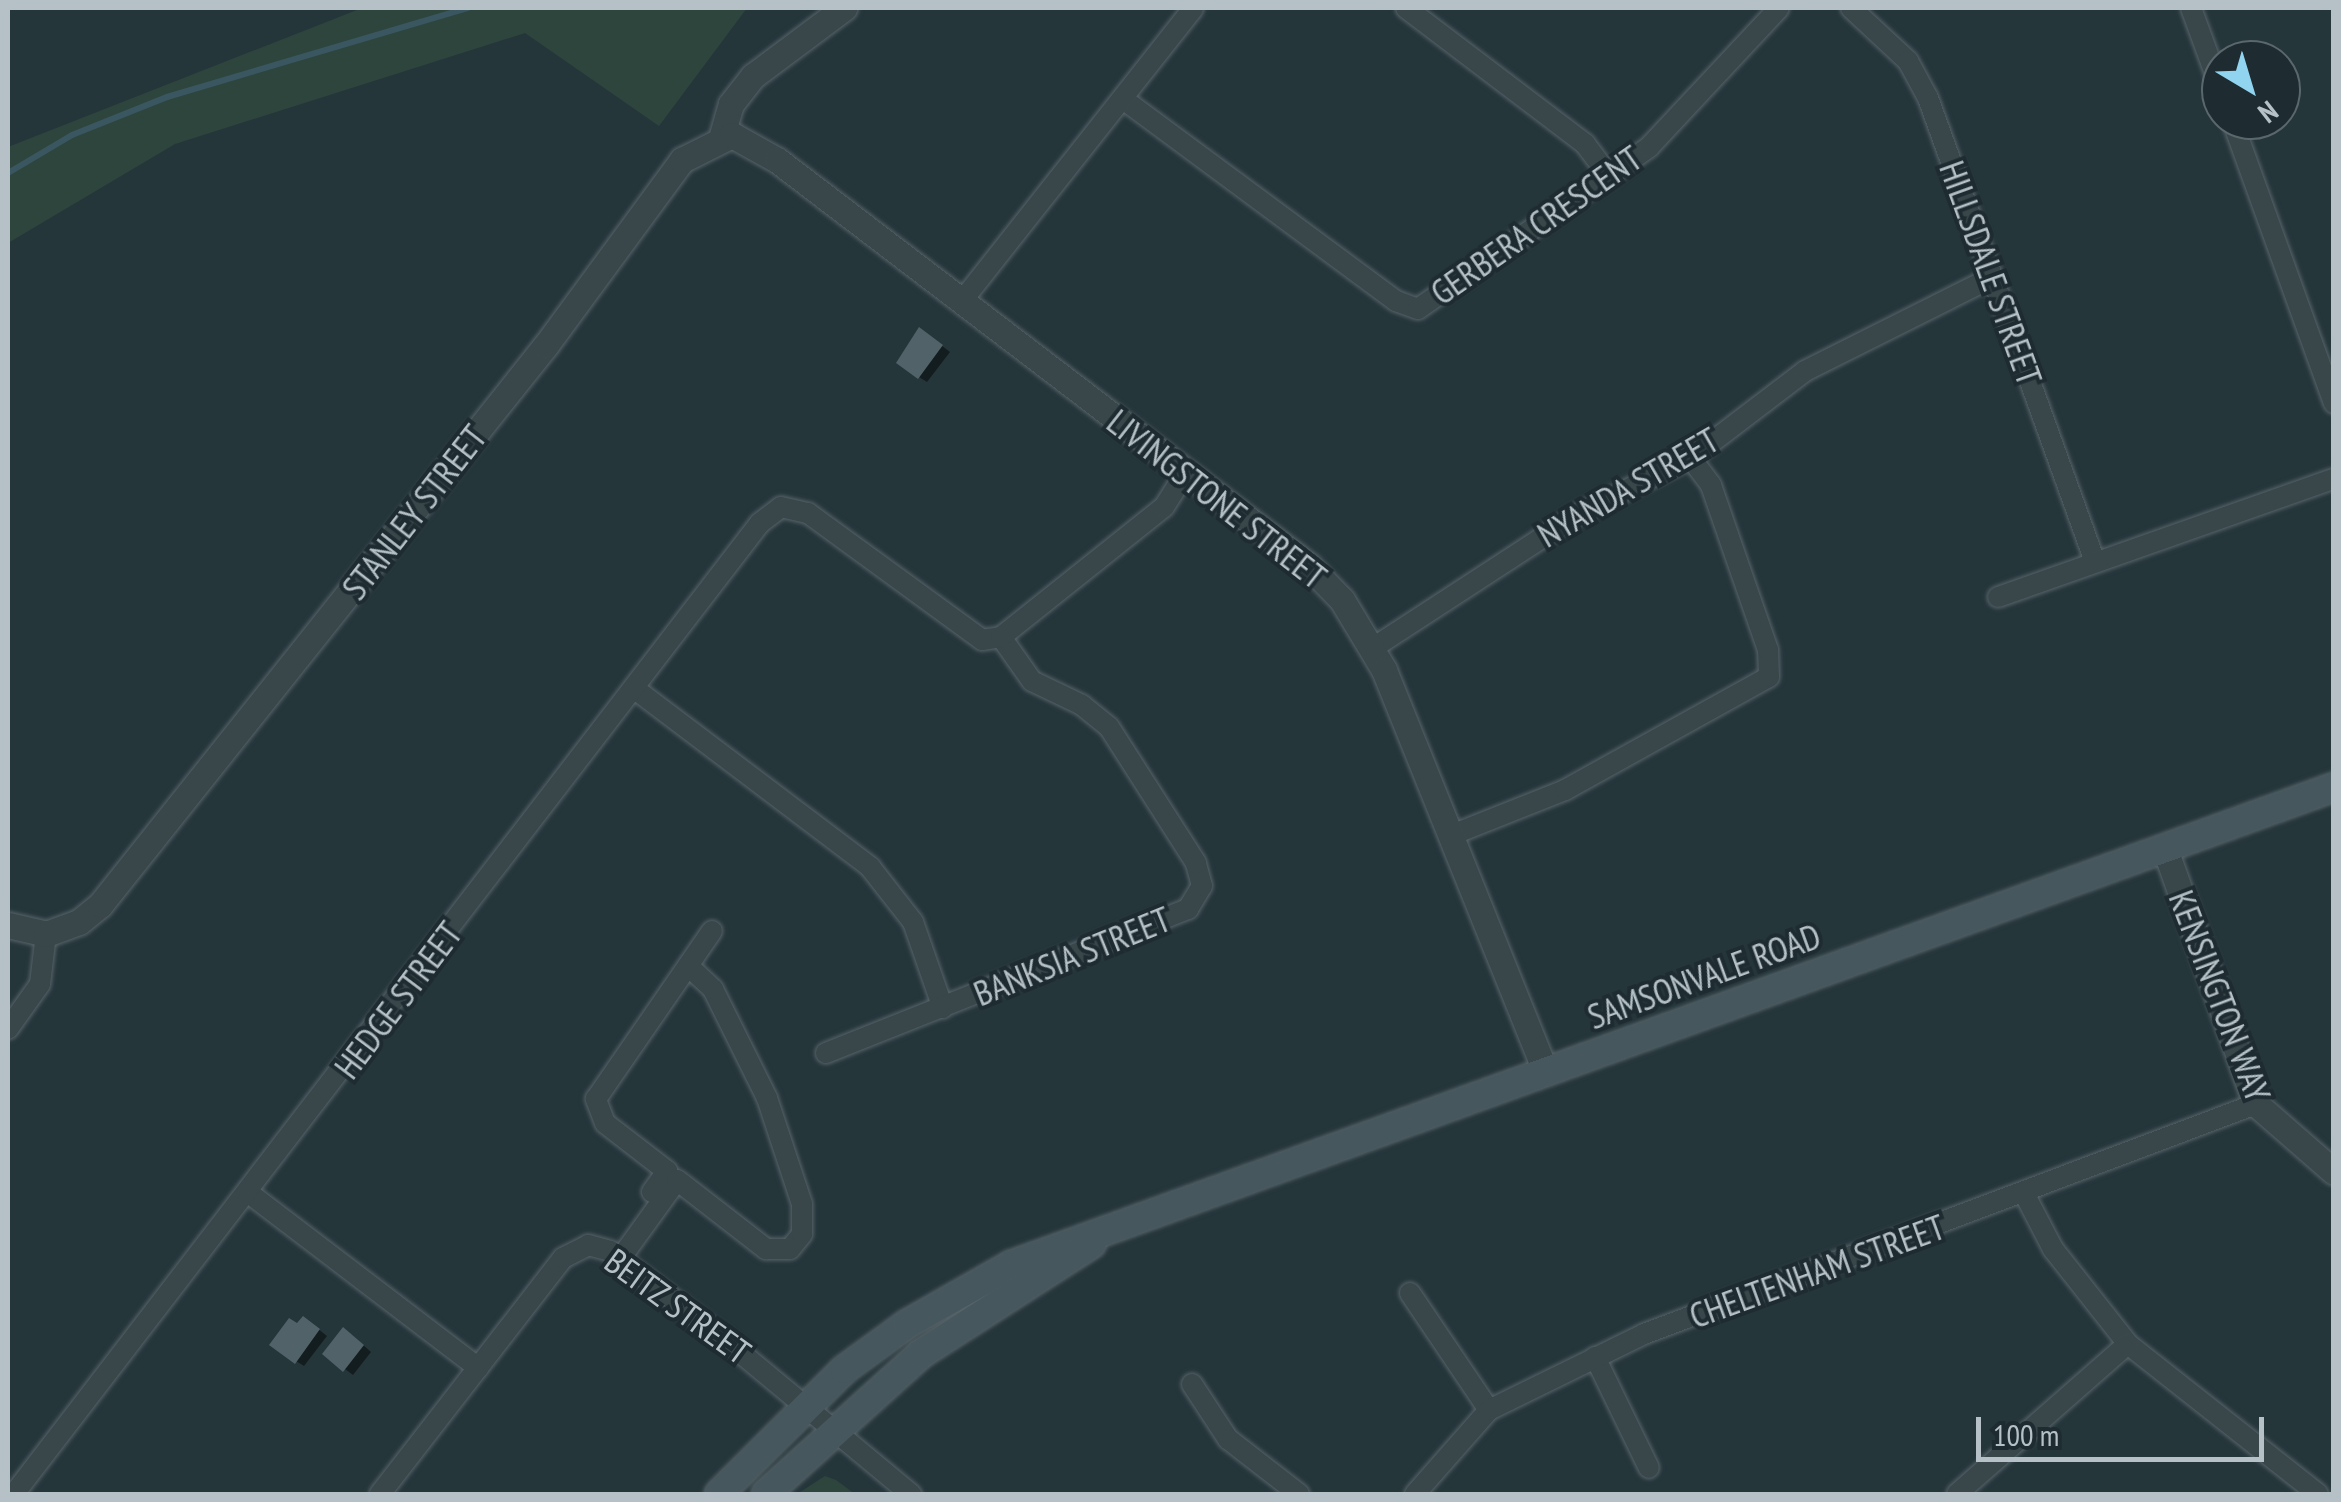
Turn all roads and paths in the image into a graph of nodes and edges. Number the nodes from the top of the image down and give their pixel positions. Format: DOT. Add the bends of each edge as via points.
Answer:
graph roads {
  1 [pos="844,8"];
  2 [pos="1193,8"];
  3 [pos="1406,8"];
  4 [pos="1780,8"];
  5 [pos="1851,8"];
  6 [pos="2192,8"];
  7 [pos="2203,40"];
  8 [pos="1123,99"];
  9 [pos="722,135"];
  10 [pos="2239,140"];
  11 [pos="1610,177"];
  12 [pos="1993,276"];
  13 [pos="962,301"];
  14 [pos="2334,402"];
  15 [pos="1692,458"];
  16 [pos="1186,472"];
  17 [pos="2334,479"];
  18 [pos="2095,562"];
  19 [pos="1998,597"];
  20 [pos="1001,637"];
  21 [pos="1373,648"];
  22 [pos="634,689"];
  23 [pos="2334,787"];
  24 [pos="1449,836"];
  25 [pos="2164,849"];
  26 [pos="8,925"];
  27 [pos="712,932"];
  28 [pos="46,934"];
  29 [pos="688,966"];
  30 [pos="942,1008"];
  31 [pos="8,1029"];
  32 [pos="826,1053"];
  33 [pos="1546,1073"];
  34 [pos="2256,1104"];
  35 [pos="2334,1172"];
  36 [pos="250,1194"];
  37 [pos="2024,1196"];
  38 [pos="1101,1237"];
  39 [pos="615,1255"];
  40 [pos="1410,1293"];
  41 [pos="2128,1344"];
  42 [pos="1595,1357"];
  43 [pos="478,1368"];
  44 [pos="1192,1384"];
  45 [pos="805,1404"];
  46 [pos="1489,1410"];
  47 [pos="831,1429"];
  48 [pos="1649,1468"];
  49 [pos="2314,1493"];
  50 [pos="14,1494"];
  51 [pos="380,1494"];
  52 [pos="719,1494"];
  53 [pos="766,1494"];
  54 [pos="911,1494"];
  55 [pos="1299,1494"];
  56 [pos="1415,1494"];
  57 [pos="1956,1494"];
  1 -- 9 [label="street" via="753,76 731,104"];
  2 -- 8 [label="street"];
  3 -- 11 [label="street" via="1585,144"];
  4 -- 11 [label="street, GERBERA CRESCENT" via="1649,147"];
  5 -- 12 [label="street, HILLSDALE STREET" via="1908,61"];
  6 -- 7 [label="street"];
  8 -- 11 [label="street, GERBERA CRESCENT" via="1396,300 1418,308"];
  8 -- 13 [label="street"];
  9 -- 13 [label="street, LIVINGSTONE STREET" via="742,137 771,155"];
  9 -- 28 [label="street, STANLEY STREET" via="695,149 668,177 546,345 118,886 79,922"];
  10 -- 14 [label="street"];
  12 -- 15 [label="street, NYANDA STREET" via="1805,371"];
  12 -- 18 [label="street, HILLSDALE STREET"];
  13 -- 16 [label="street, LIVINGSTONE STREET"];
  15 -- 21 [label="street, NYANDA STREET" via="1582,512"];
  15 -- 24 [label="street" via="1711,485 1768,650 1769,677 1565,790"];
  16 -- 20 [label="street" via="1164,508"];
  16 -- 21 [label="street, LIVINGSTONE STREET" via="1308,565"];
  17 -- 18 [label="street"];
  18 -- 19 [label="street"];
  20 -- 22 [label="street, HEDGE STREET" via="982,640 964,633 808,514 781,506 760,523"];
  20 -- 30 [label="street, BANKSIA STREET" via="1032,681 1082,704 1108,727 1196,862 1202,886 1188,908"];
  21 -- 24 [label="street, LIVINGSTONE STREET"];
  22 -- 30 [label="street" via="870,867 914,922"];
  22 -- 36 [label="street, HEDGE STREET"];
  23 -- 25 [label="main road, SAMSONVALE ROAD"];
  24 -- 33 [label="street, LIVINGSTONE STREET"];
  25 -- 33 [label="main road, SAMSONVALE ROAD"];
  25 -- 34 [label="street, KENSINGTON WAY"];
  26 -- 28 [label="street"];
  27 -- 29 [label="street"];
  28 -- 31 [label="street" via="40,984"];
  29 -- 39 [label="street" via="596,1100 605,1123 667,1171"];
  29 -- 39 [label="street" via="713,989 767,1098 802,1204 802,1234 790,1249 766,1248 677,1180"];
  30 -- 32 [label="street, BANKSIA STREET"];
  33 -- 38 [label="main road, SAMSONVALE ROAD"];
  34 -- 35 [label="street, KENSINGTON WAY"];
  34 -- 37 [label="street, CHELTENHAM STREET"];
  36 -- 43 [label="street"];
  36 -- 50 [label="street, HEDGE STREET"];
  37 -- 41 [label="street" via="2054,1249"];
  37 -- 42 [label="street, CHELTENHAM STREET"];
  38 -- 45 [label="main road, SAMSONVALE ROAD" via="1046,1250 977,1282 877,1345"];
  38 -- 47 [label="main road, SAMSONVALE ROAD" via="949,1332"];
  39 -- 43 [label="street, BEITZ STREET" via="588,1245 563,1258"];
  39 -- 45 [label="street, BEITZ STREET"];
  40 -- 46 [label="street"];
  41 -- 49 [label="street"];
  41 -- 57 [label="street"];
  42 -- 46 [label="street, CHELTENHAM STREET"];
  42 -- 48 [label="street"];
  43 -- 51 [label="street, BEITZ STREET"];
  44 -- 55 [label="street" via="1228,1439"];
  45 -- 47 [label="street, BEITZ STREET"];
  45 -- 52 [label="main road, SAMSONVALE ROAD"];
  46 -- 56 [label="street, CHELTENHAM STREET"];
  47 -- 53 [label="main road, SAMSONVALE ROAD"];
  47 -- 54 [label="street, BEITZ STREET"];
}
